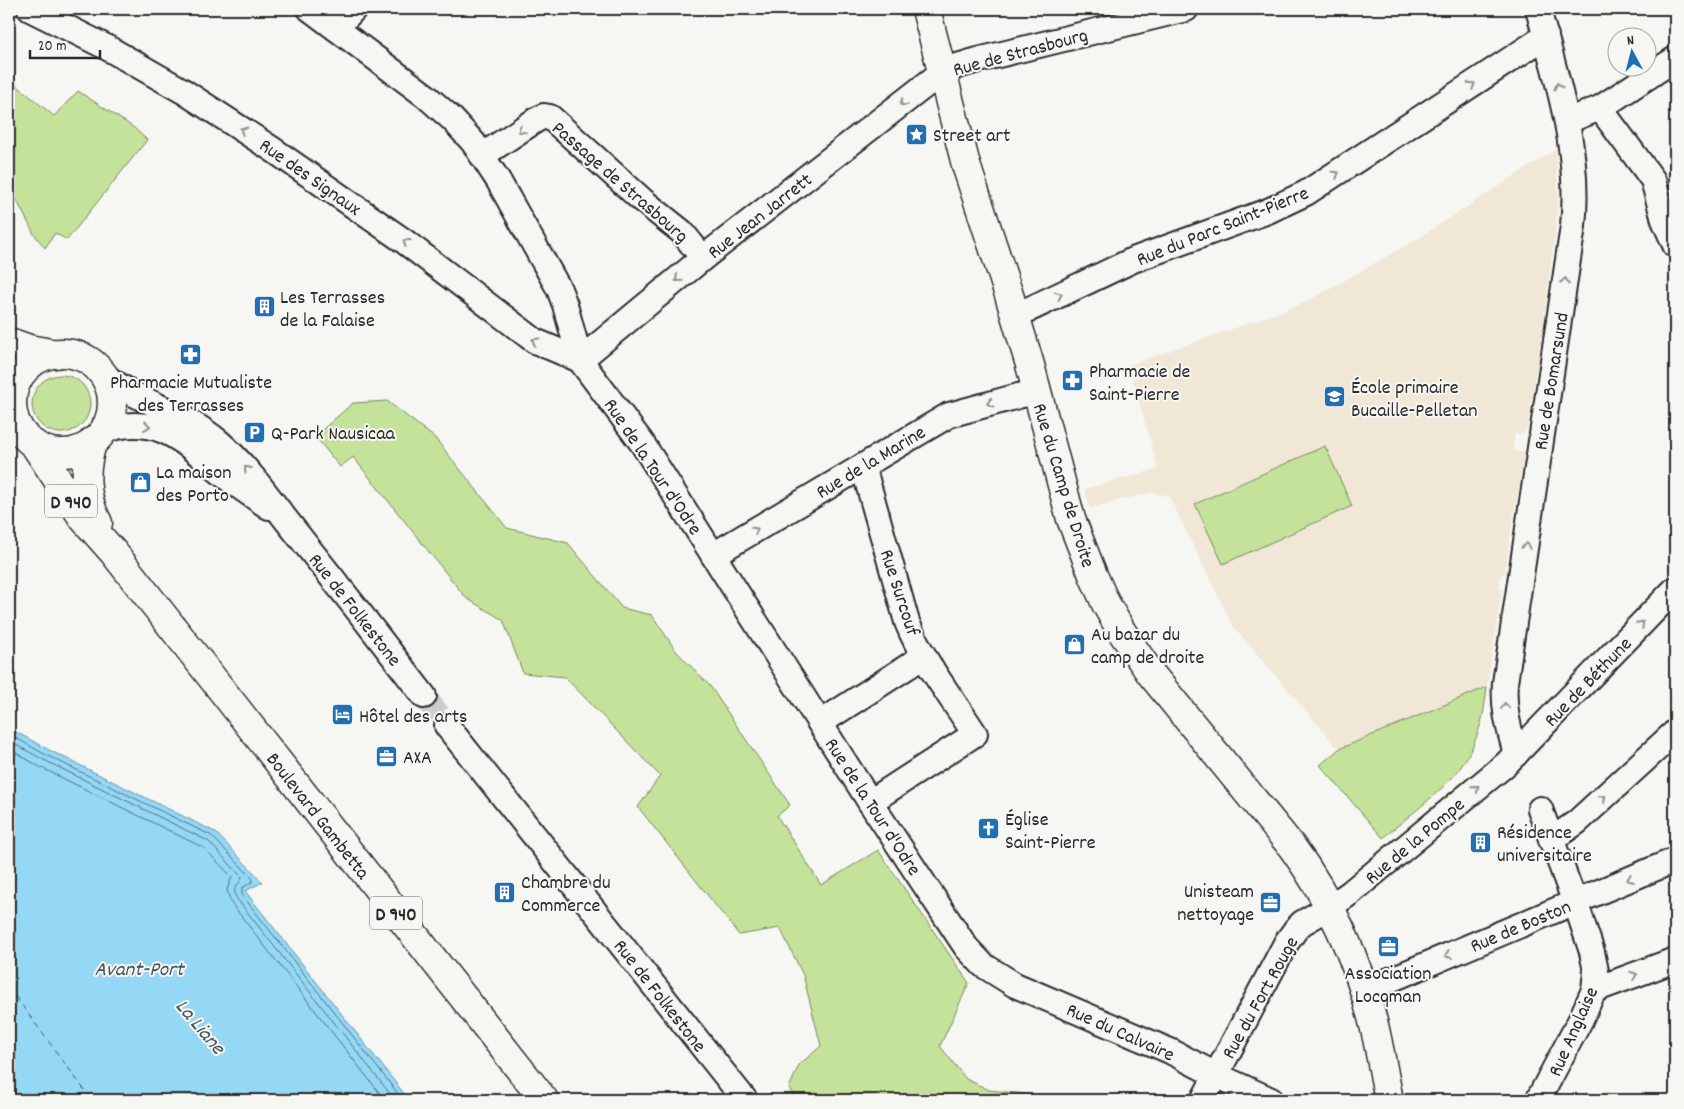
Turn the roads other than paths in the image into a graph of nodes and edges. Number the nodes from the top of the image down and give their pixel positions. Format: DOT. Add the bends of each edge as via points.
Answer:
graph roads {
  1 [pos="30,9"];
  2 [pos="310,9"];
  3 [pos="354,9"];
  4 [pos="926,9"];
  5 [pos="1186,9"];
  6 [pos="1538,9"];
  7 [pos="336,28"];
  8 [pos="1546,36"];
  9 [pos="1675,59"];
  10 [pos="941,73"];
  11 [pos="1600,108"];
  12 [pos="1567,121"];
  13 [pos="483,155"];
  14 [pos="1675,245"];
  15 [pos="704,258"];
  16 [pos="1015,316"];
  17 [pos="9,342"];
  18 [pos="56,354"];
  19 [pos="580,360"];
  20 [pos="101,373"];
  21 [pos="1037,391"];
  22 [pos="11,392"];
  23 [pos="98,436"];
  24 [pos="34,444"];
  25 [pos="863,466"];
  26 [pos="287,522"];
  27 [pos="114,553"];
  28 [pos="713,555"];
  29 [pos="1675,589"];
  30 [pos="924,656"];
  31 [pos="424,696"];
  32 [pos="820,723"];
  33 [pos="447,726"];
  34 [pos="1675,732"];
  35 [pos="1516,754"];
  36 [pos="1497,771"];
  37 [pos="870,802"];
  38 [pos="1540,810"];
  39 [pos="1552,840"];
  40 [pos="1675,860"];
  41 [pos="1575,902"];
  42 [pos="1330,908"];
  43 [pos="974,956"];
  44 [pos="1675,960"];
  45 [pos="1364,989"];
  46 [pos="1594,990"];
  47 [pos="1216,1075"];
  48 [pos="544,1100"];
  49 [pos="745,1100"];
  50 [pos="1203,1100"];
  51 [pos="1271,1100"];
  52 [pos="1389,1100"];
  53 [pos="1538,1100"];
  19 -- 1 [label="street, Rue des Signaux, one-way" via="535,341 396,235 183,91"];
  2 -- 7 [label="street, Rue de la Tour d'Odre"];
  3 -- 7 [label="street"];
  4 -- 10 [label="main road, Rue du Camp de Droite"];
  5 -- 10 [label="street, Rue de Strasbourg" via="962,64"];
  6 -- 8 [label="street, Rue de Bomarsund"];
  7 -- 13 [label="street, Rue de la Tour d'Odre" via="441,109"];
  12 -- 8 [label="street, Rue de Bomarsund, one-way"];
  16 -- 8 [label="street, Rue du Parc Saint-Pierre, one-way" via="1133,260 1268,211 1306,193"];
  9 -- 11 [label="street"];
  10 -- 15 [label="street, Rue Jean Jarrett, one-way"];
  10 -- 16 [label="main road, Rue du Camp de Droite" via="966,165"];
  11 -- 12 [label="street"];
  11 -- 14 [label="street" via="1653,180"];
  35 -- 12 [label="street, Rue de Bomarsund, one-way" via="1504,703 1505,683 1574,213 1575,182"];
  15 -- 13 [label="street, Passage de Strasbourg, one-way" via="682,232 550,117 536,120"];
  13 -- 19 [label="street, Rue de la Tour d'Odre" via="559,289"];
  15 -- 19 [label="street, Rue Jean Jarrett, one-way"];
  16 -- 21 [label="main road, Rue du Camp de Droite"];
  17 -- 18 [label="main road"];
  18 -- 20 [label="main road" via="81,357"];
  18 -- 22 [label="main road" via="40,358 27,368"];
  19 -- 28 [label="street, Rue de la Tour d'Odre" via="632,428"];
  20 -- 23 [label="main road" via="111,402 110,417"];
  26 -- 20 [label="street, Rue de Folkestone, one-way" via="240,461 217,440"];
  21 -- 25 [label="street, Rue de la Marine, one-way" via="949,415"];
  21 -- 42 [label="main road, Rue du Camp de Droite" via="1071,519 1106,604 1151,674 1292,847"];
  22 -- 24 [label="main road" via="17,424"];
  23 -- 24 [label="main road" via="80,449 64,453 43,450"];
  23 -- 26 [label="street, Rue de Folkestone, one-way" via="132,424 151,425 164,430"];
  23 -- 27 [label="main road, Boulevard Gambetta / D 940" via="87,467 87,496"];
  24 -- 27 [label="main road, Boulevard Gambetta / D 940" via="83,518"];
  28 -- 25 [label="street, Rue de la Marine, one-way"];
  25 -- 30 [label="street, Rue Surcouf" via="907,622"];
  26 -- 31 [label="street, Rue de Folkestone"];
  27 -- 48 [label="main road, Boulevard Gambetta / D 940"];
  28 -- 32 [label="street, Rue de la Tour d'Odre"];
  35 -- 29 [label="street, Rue de Béthune, one-way"];
  30 -- 32 [label="street"];
  30 -- 37 [label="street, Rue Surcouf" via="975,734"];
  32 -- 37 [label="street, Rue de la Tour d'Odre"];
  33 -- 49 [label="street, Rue de Folkestone"];
  39 -- 34 [label="street, one-way" via="1577,822"];
  35 -- 36 [label="street, Rue de Béthune"];
  42 -- 36 [label="street, Rue de la Pompe, one-way"];
  37 -- 43 [label="street, Rue de la Tour d'Odre" via="954,931"];
  38 -- 39 [label="street, Rue Anglaise"];
  39 -- 41 [label="street, Rue Anglaise"];
  40 -- 41 [label="street, Rue de Boston, one-way"];
  41 -- 45 [label="street, Rue de Boston, one-way"];
  41 -- 46 [label="street, Rue Anglaise" via="1594,961"];
  42 -- 45 [label="main road, Rue du Camp de Droite"];
  42 -- 47 [label="street, Rue du Fort Rouge" via="1302,923 1291,936"];
  43 -- 47 [label="street, Rue du Calvaire" via="992,972 1015,984"];
  46 -- 44 [label="street, one-way"];
  45 -- 52 [label="main road, Rue du Camp de Droite"];
  46 -- 53 [label="street, Rue Anglaise"];
  47 -- 50 [label="street, Rue du Fort Rouge"];
  47 -- 51 [label="street, Rue du Calvaire"];
}
